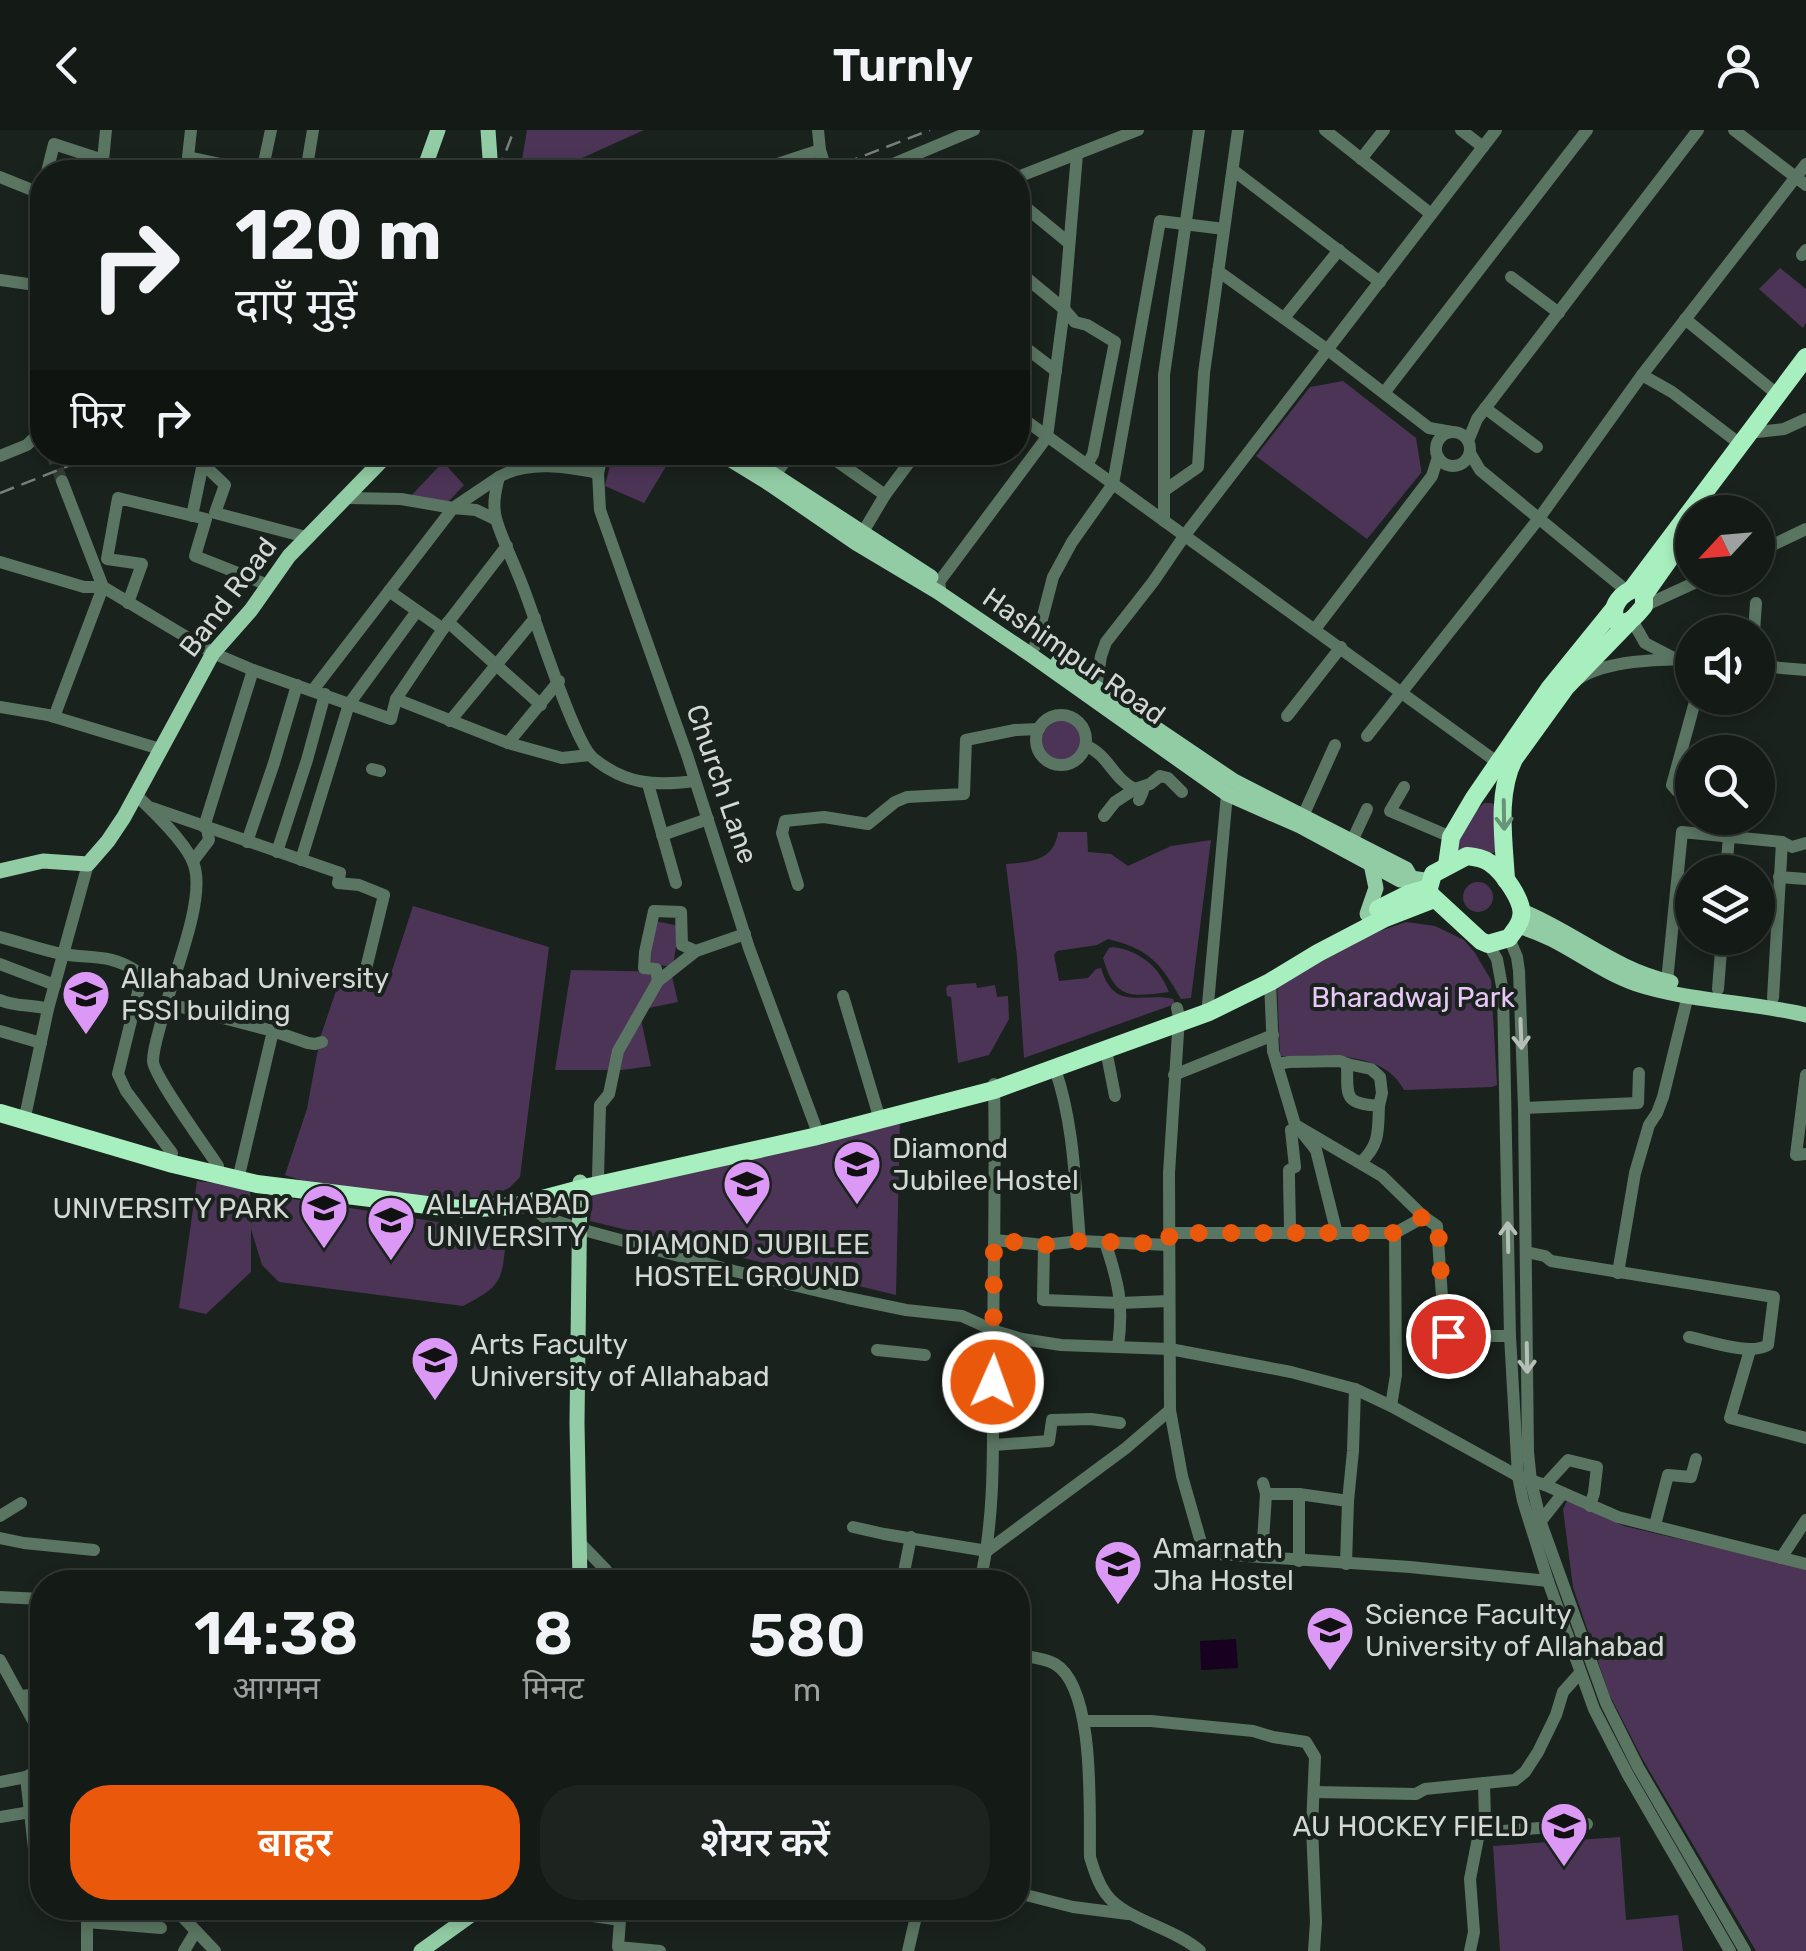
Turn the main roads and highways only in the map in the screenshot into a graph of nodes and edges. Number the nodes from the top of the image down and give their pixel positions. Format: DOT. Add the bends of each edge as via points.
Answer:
graph roads {
  1 [pos="438,130"];
  2 [pos="488,130"];
  3 [pos="428,160"];
  4 [pos="490,160"];
  5 [pos="1806,357"];
  6 [pos="1806,371"];
  7 [pos="378,465"];
  8 [pos="741,465"];
  9 [pos="759,465"];
  10 [pos="1714,495"];
  11 [pos="1675,553"];
  12 [pos="941,590"];
  13 [pos="1635,604"];
  14 [pos="1230,787"];
  15 [pos="1372,864"];
  16 [pos="1447,865"];
  17 [pos="0,871"];
  18 [pos="1412,878"];
  19 [pos="1506,880"];
  20 [pos="1431,890"];
  21 [pos="1367,914"];
  22 [pos="1516,925"];
  23 [pos="1806,1005"];
  24 [pos="1208,1008"];
  25 [pos="1806,1015"];
  26 [pos="1178,1017"];
  27 [pos="994,1086"];
  28 [pos="0,1103"];
  29 [pos="0,1113"];
  30 [pos="818,1132"];
  31 [pos="218,1170"];
  32 [pos="586,1182"];
  33 [pos="580,1570"];
  34 [pos="464,1920"];
  35 [pos="421,1951"];
  1 -- 3 [label="main road"];
  2 -- 4 [label="main road"];
  5 -- 13 [label="highway"];
  6 -- 10 [label="highway"];
  7 -- 17 [label="main road, Band Road" via="306,536 213,653 108,841 88,864 44,861"];
  8 -- 12 [label="main road, Hashimpur Road" via="856,543"];
  9 -- 12 [label="main road"];
  11 -- 13 [label="highway"];
  12 -- 14 [label="main road, Hashimpur Road"];
  12 -- 14 [label="main road" via="1096,688"];
  13 -- 16 [label="highway" via="1621,624 1613,610 1548,689 1452,837"];
  13 -- 19 [label="highway, one-way" via="1507,772"];
  14 -- 15 [label="main road, Hashimpur Road"];
  14 -- 18 [label="main road" via="1303,816"];
  15 -- 18 [label="main road, Hashimpur Road" via="1400,880"];
  15 -- 21 [label="main road" via="1376,888"];
  16 -- 19 [label="highway" via="1476,857"];
  16 -- 20 [label="highway" via="1433,874"];
  18 -- 20 [label="main road"];
  19 -- 22 [label="highway"];
  20 -- 21 [label="highway"];
  20 -- 22 [label="highway" via="1488,944"];
  20 -- 24 [label="highway" via="1270,982"];
  21 -- 24 [label="highway"];
  22 -- 23 [label="main road" via="1556,926 1626,968 1667,981"];
  22 -- 25 [label="main road" via="1640,985"];
  24 -- 26 [label="highway"];
  26 -- 27 [label="highway"];
  26 -- 27 [label="highway" via="1106,1050"];
  27 -- 30 [label="highway"];
  27 -- 30 [label="highway"];
  28 -- 31 [label="highway"];
  29 -- 31 [label="highway" via="172,1164"];
  30 -- 32 [label="highway"];
  31 -- 32 [label="highway" via="483,1202"];
  31 -- 32 [label="highway" via="258,1184 444,1208 498,1209"];
  32 -- 33 [label="main road" via="580,1229"];
  34 -- 35 [label="main road"];
}
